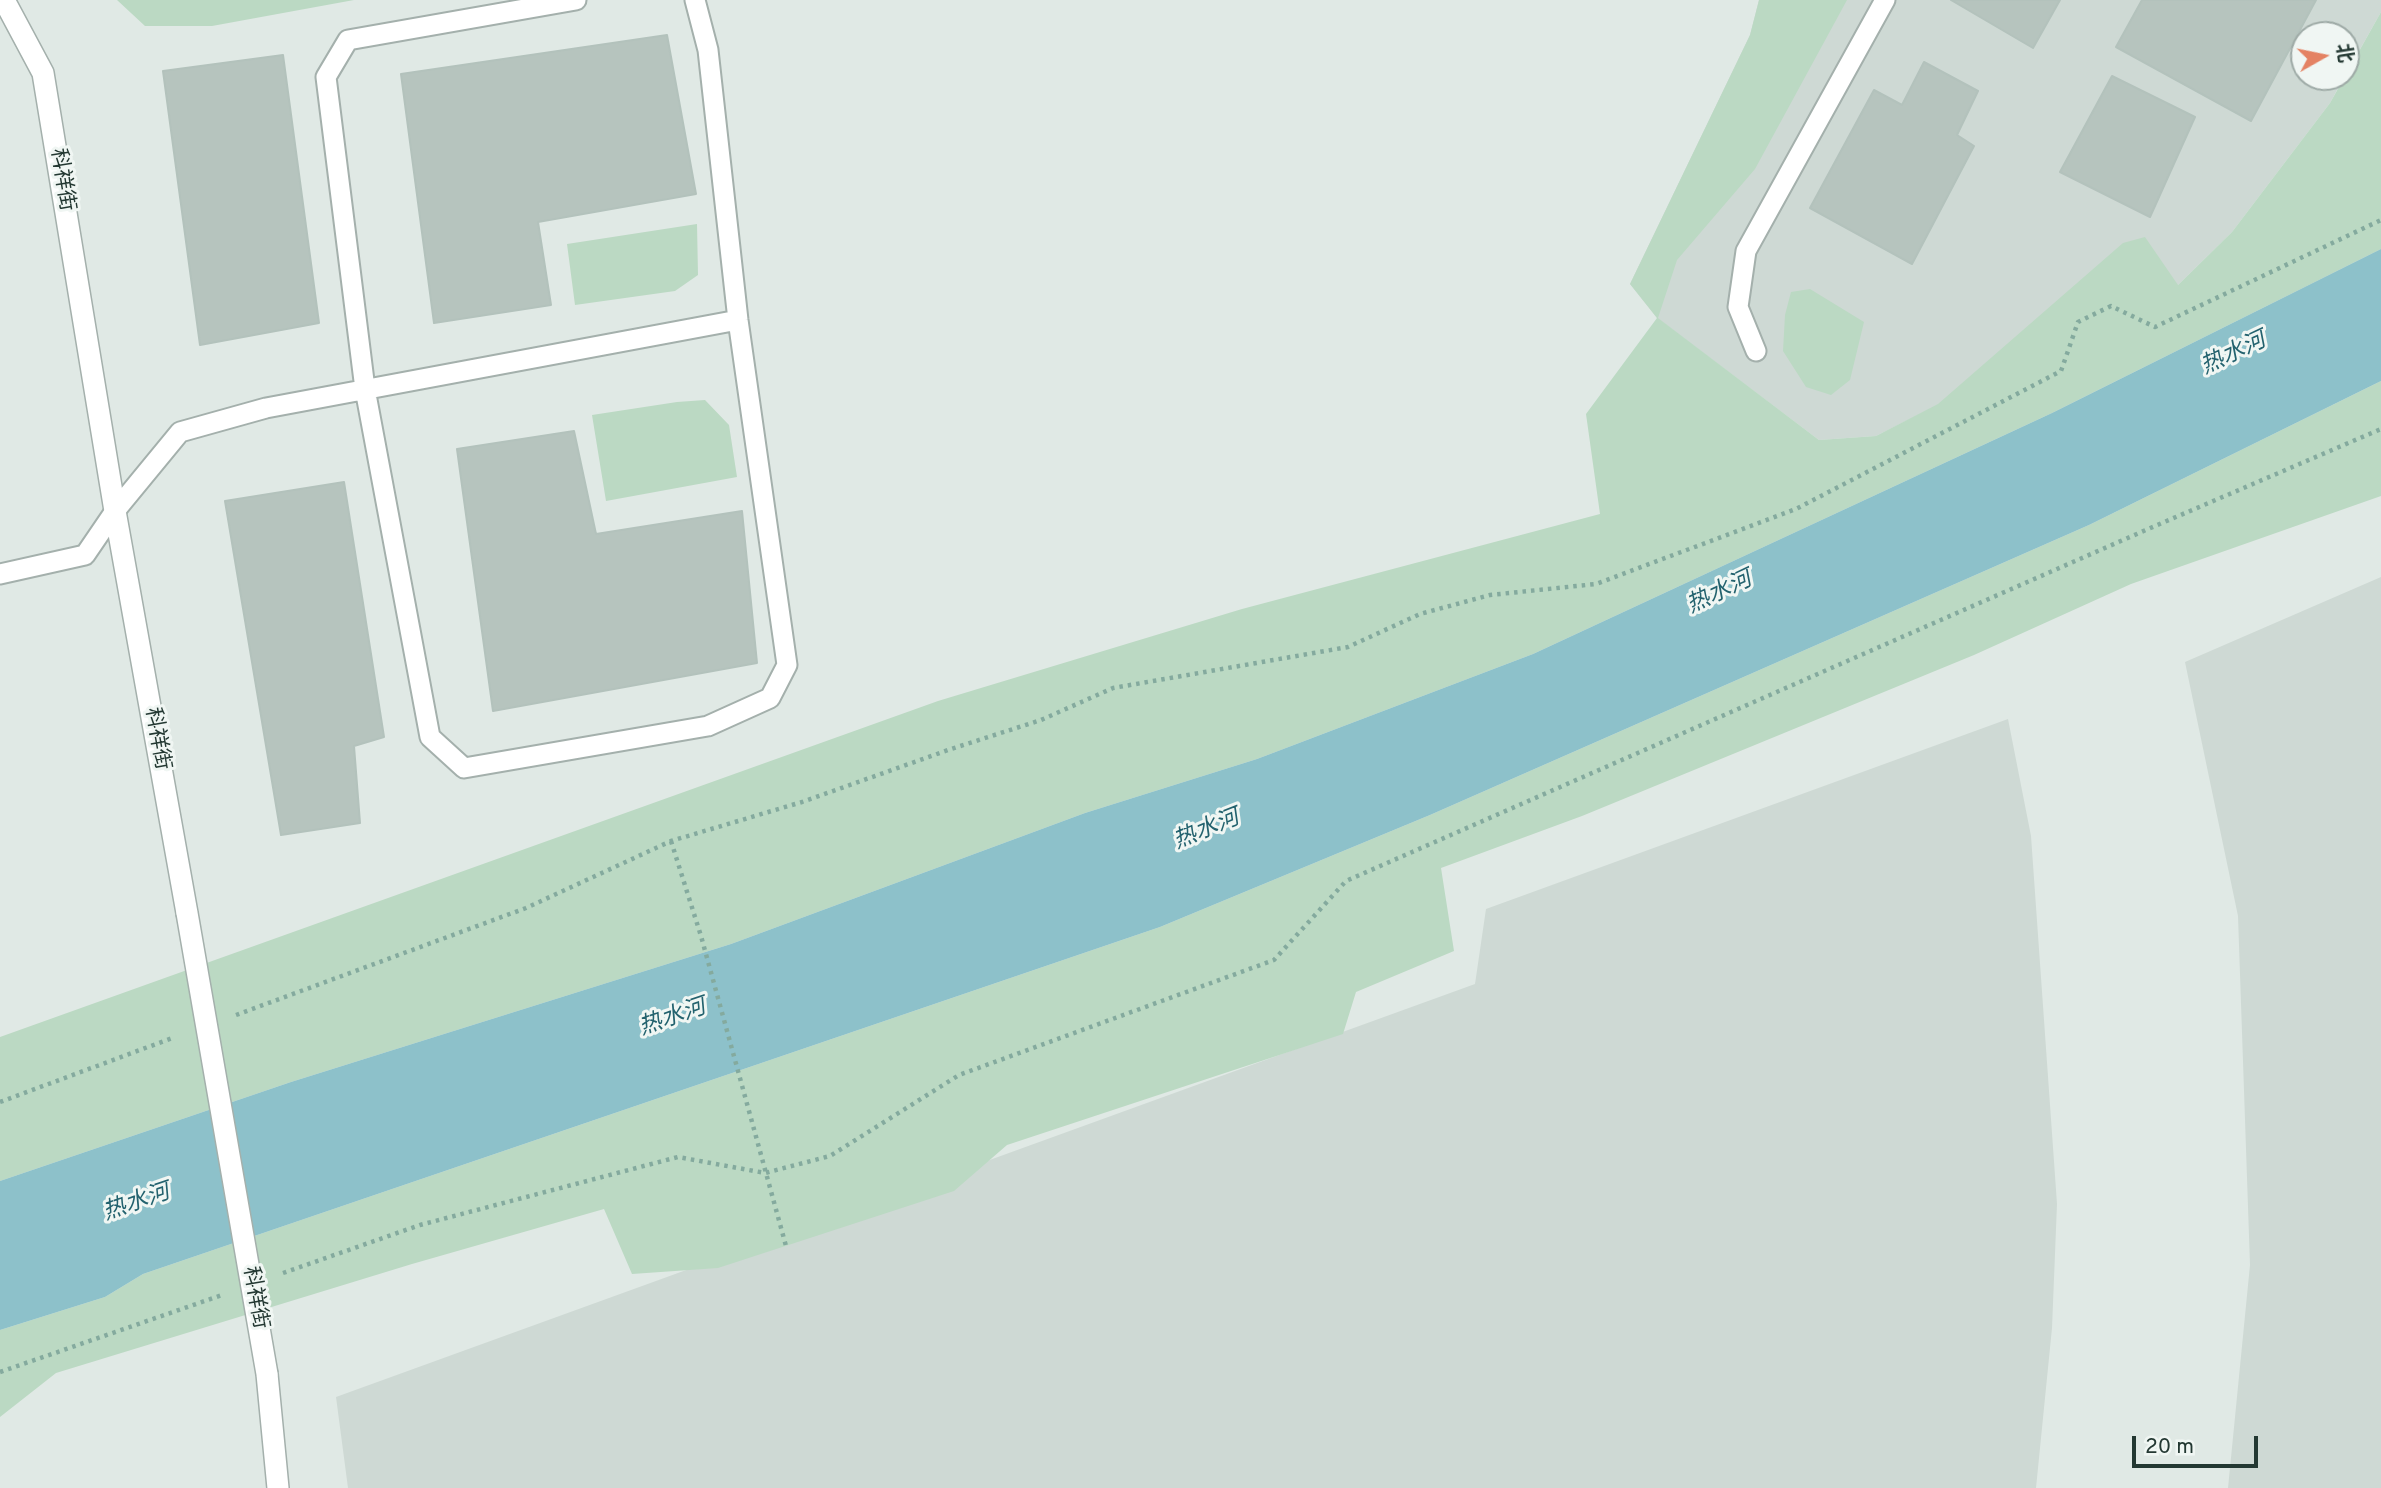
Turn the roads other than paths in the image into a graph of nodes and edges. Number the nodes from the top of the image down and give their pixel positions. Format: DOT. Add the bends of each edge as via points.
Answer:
graph roads {
  1 [pos="4,0"];
  2 [pos="576,0"];
  3 [pos="695,0"];
  4 [pos="1885,0"];
  5 [pos="738,320"];
  6 [pos="1756,351"];
  7 [pos="365,389"];
  8 [pos="115,511"];
  9 [pos="0,574"];
  10 [pos="278,1488"];
  1 -- 8 [label="street, 科祥街" via="43,73"];
  2 -- 7 [label="lane" via="348,40 326,77"];
  3 -- 5 [label="lane" via="708,50"];
  4 -- 6 [label="lane" via="1746,250 1738,307"];
  5 -- 7 [label="lane"];
  5 -- 7 [label="lane" via="787,665 770,698 708,726 464,768 430,737"];
  7 -- 8 [label="lane" via="266,408 180,432"];
  8 -- 9 [label="lane" via="85,555"];
  8 -- 10 [label="street, 科祥街, bridge" via="267,1374"];
}
